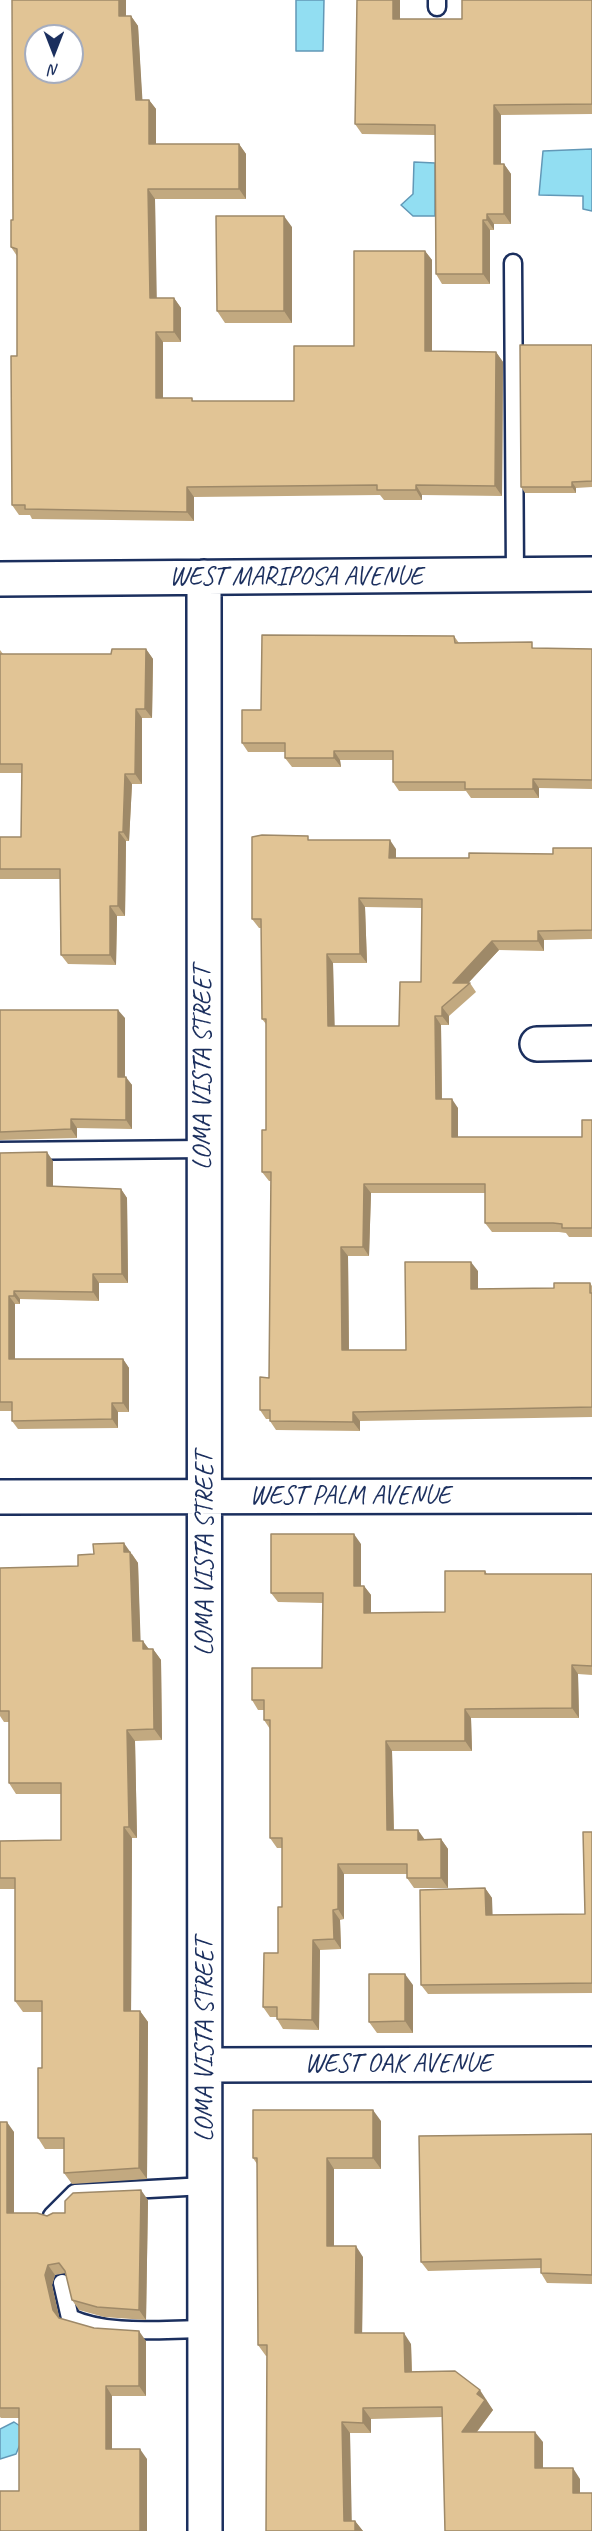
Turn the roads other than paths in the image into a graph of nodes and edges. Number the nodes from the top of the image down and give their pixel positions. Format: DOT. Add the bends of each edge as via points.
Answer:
graph roads {
  1 [pos="513,264"];
  2 [pos="592,574"];
  3 [pos="515,575"];
  4 [pos="204,578"];
  5 [pos="0,579"];
  6 [pos="592,1043"];
  7 [pos="537,1044"];
  8 [pos="203,1149"];
  9 [pos="0,1151"];
  10 [pos="205,1496"];
  11 [pos="592,1496"];
  12 [pos="0,1497"];
  13 [pos="592,2064"];
  14 [pos="205,2065"];
  15 [pos="205,2186"];
  16 [pos="52,2217"];
  17 [pos="62,2283"];
  18 [pos="205,2329"];
  19 [pos="205,2531"];
  1 -- 3 [label="lane"];
  2 -- 3 [label="street, WEST MARIPOSA AVENUE"];
  3 -- 4 [label="street, WEST MARIPOSA AVENUE"];
  4 -- 5 [label="street, WEST MARIPOSA AVENUE"];
  4 -- 8 [label="street, LOMA VISTA STREET"];
  6 -- 7 [label="street"];
  8 -- 9 [label="lane"];
  8 -- 10 [label="street, LOMA VISTA STREET"];
  10 -- 11 [label="street, WEST PALM AVENUE"];
  10 -- 12 [label="street, WEST PALM AVENUE"];
  10 -- 14 [label="street, LOMA VISTA STREET"];
  13 -- 14 [label="street, WEST OAK AVENUE"];
  14 -- 15 [label="street, LOMA VISTA STREET"];
  15 -- 16 [label="lane" via="75,2193"];
  15 -- 18 [label="street, LOMA VISTA STREET"];
  17 -- 18 [label="lane" via="70,2318 88,2326"];
  18 -- 19 [label="street, LOMA VISTA STREET"];
}
